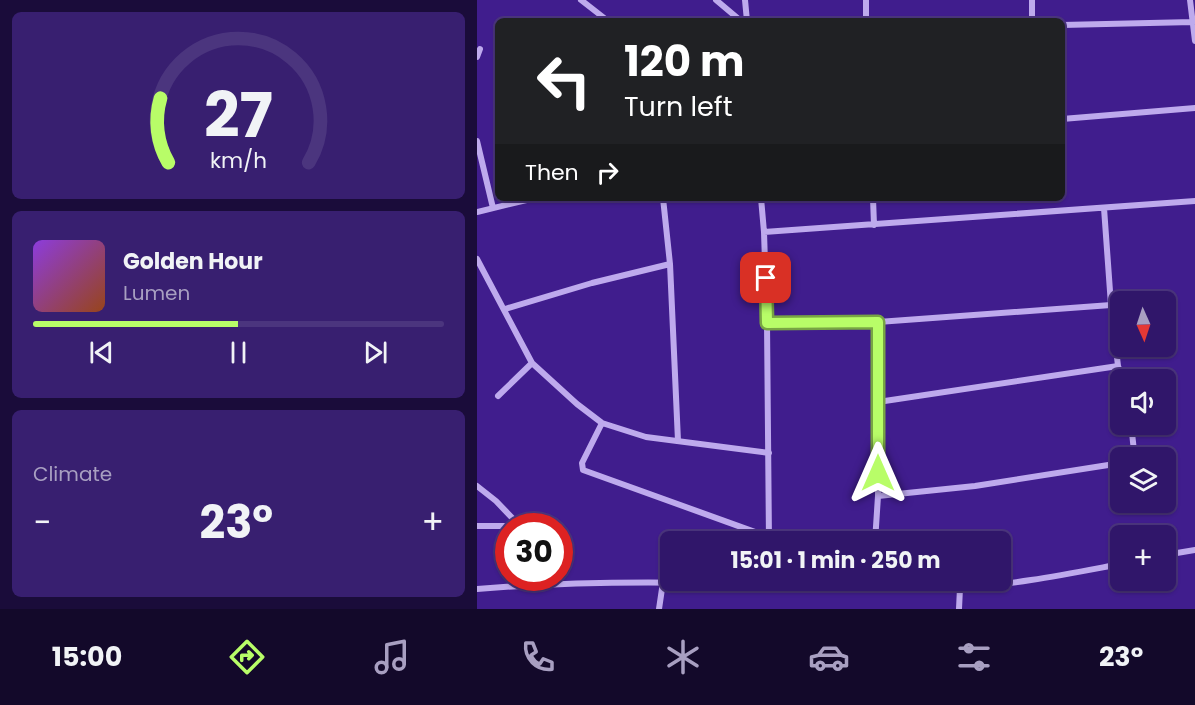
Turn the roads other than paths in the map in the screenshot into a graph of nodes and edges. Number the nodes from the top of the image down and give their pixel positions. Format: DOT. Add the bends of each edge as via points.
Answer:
graph roads {
  1 [pos="581,0"];
  2 [pos="716,0"];
  3 [pos="745,0"];
  4 [pos="866,0"];
  5 [pos="1032,0"];
  6 [pos="1190,0"];
  7 [pos="604,18"];
  8 [pos="737,18"];
  9 [pos="747,18"];
  10 [pos="866,18"];
  11 [pos="1032,18"];
  12 [pos="1193,22"];
  13 [pos="1065,25"];
  14 [pos="1195,41"];
  15 [pos="480,49"];
  16 [pos="477,57"];
  17 [pos="1195,108"];
  18 [pos="1065,119"];
  19 [pos="477,141"];
  20 [pos="522,201"];
  21 [pos="663,201"];
  22 [pos="761,201"];
  23 [pos="873,201"];
  24 [pos="1195,201"];
  25 [pos="493,208"];
  26 [pos="1104,208"];
  27 [pos="477,212"];
  28 [pos="874,225"];
  29 [pos="764,232"];
  30 [pos="477,259"];
  31 [pos="670,264"];
  32 [pos="1110,291"];
  33 [pos="1110,304"];
  34 [pos="505,309"];
  35 [pos="878,322"];
  36 [pos="767,323"];
  37 [pos="1117,357"];
  38 [pos="532,363"];
  39 [pos="1118,366"];
  40 [pos="1119,369"];
  41 [pos="498,396"];
  42 [pos="878,402"];
  43 [pos="601,423"];
  44 [pos="678,441"];
  45 [pos="769,453"];
  46 [pos="1110,465"];
  47 [pos="477,486"];
  48 [pos="878,496"];
  49 [pos="508,513"];
  50 [pos="477,526"];
  51 [pos="495,526"];
  52 [pos="747,531"];
  53 [pos="769,531"];
  54 [pos="876,531"];
  55 [pos="1195,550"];
  56 [pos="1176,553"];
  57 [pos="1110,566"];
  58 [pos="573,581"];
  59 [pos="660,582"];
  60 [pos="1011,582"];
  61 [pos="495,587"];
  62 [pos="477,589"];
  63 [pos="662,591"];
  64 [pos="960,591"];
  65 [pos="659,609"];
  66 [pos="959,609"];
  1 -- 7 [label="street"];
  2 -- 8 [label="street"];
  3 -- 9 [label="street"];
  4 -- 10 [label="street"];
  5 -- 11 [label="street"];
  6 -- 12 [label="street"];
  12 -- 13 [label="street"];
  12 -- 14 [label="street"];
  15 -- 16 [label="street"];
  17 -- 18 [label="street"];
  19 -- 25 [label="street"];
  20 -- 25 [label="street"];
  21 -- 31 [label="street"];
  22 -- 29 [label="street"];
  23 -- 28 [label="street"];
  24 -- 26 [label="street"];
  25 -- 27 [label="street"];
  26 -- 28 [label="street"];
  26 -- 32 [label="street"];
  28 -- 29 [label="street"];
  29 -- 36 [label="street"];
  30 -- 34 [label="street"];
  31 -- 34 [label="street"];
  31 -- 44 [label="street"];
  33 -- 35 [label="street"];
  34 -- 38 [label="street"];
  35 -- 36 [label="street"];
  35 -- 42 [label="street"];
  36 -- 45 [label="street"];
  37 -- 39 [label="street"];
  38 -- 41 [label="street"];
  38 -- 43 [label="street"];
  39 -- 40 [label="street"];
  39 -- 42 [label="street"];
  42 -- 48 [label="street"];
  43 -- 44 [label="street" via="646,437"];
  43 -- 52 [label="street" via="582,463 583,470"];
  44 -- 45 [label="street"];
  45 -- 53 [label="street"];
  46 -- 48 [label="street" via="975,486"];
  47 -- 49 [label="street"];
  48 -- 54 [label="street"];
  50 -- 51 [label="street"];
  55 -- 56 [label="street"];
  57 -- 60 [label="street"];
  58 -- 59 [label="street"];
  61 -- 62 [label="street"];
  63 -- 65 [label="street"];
  64 -- 66 [label="street"];
}
